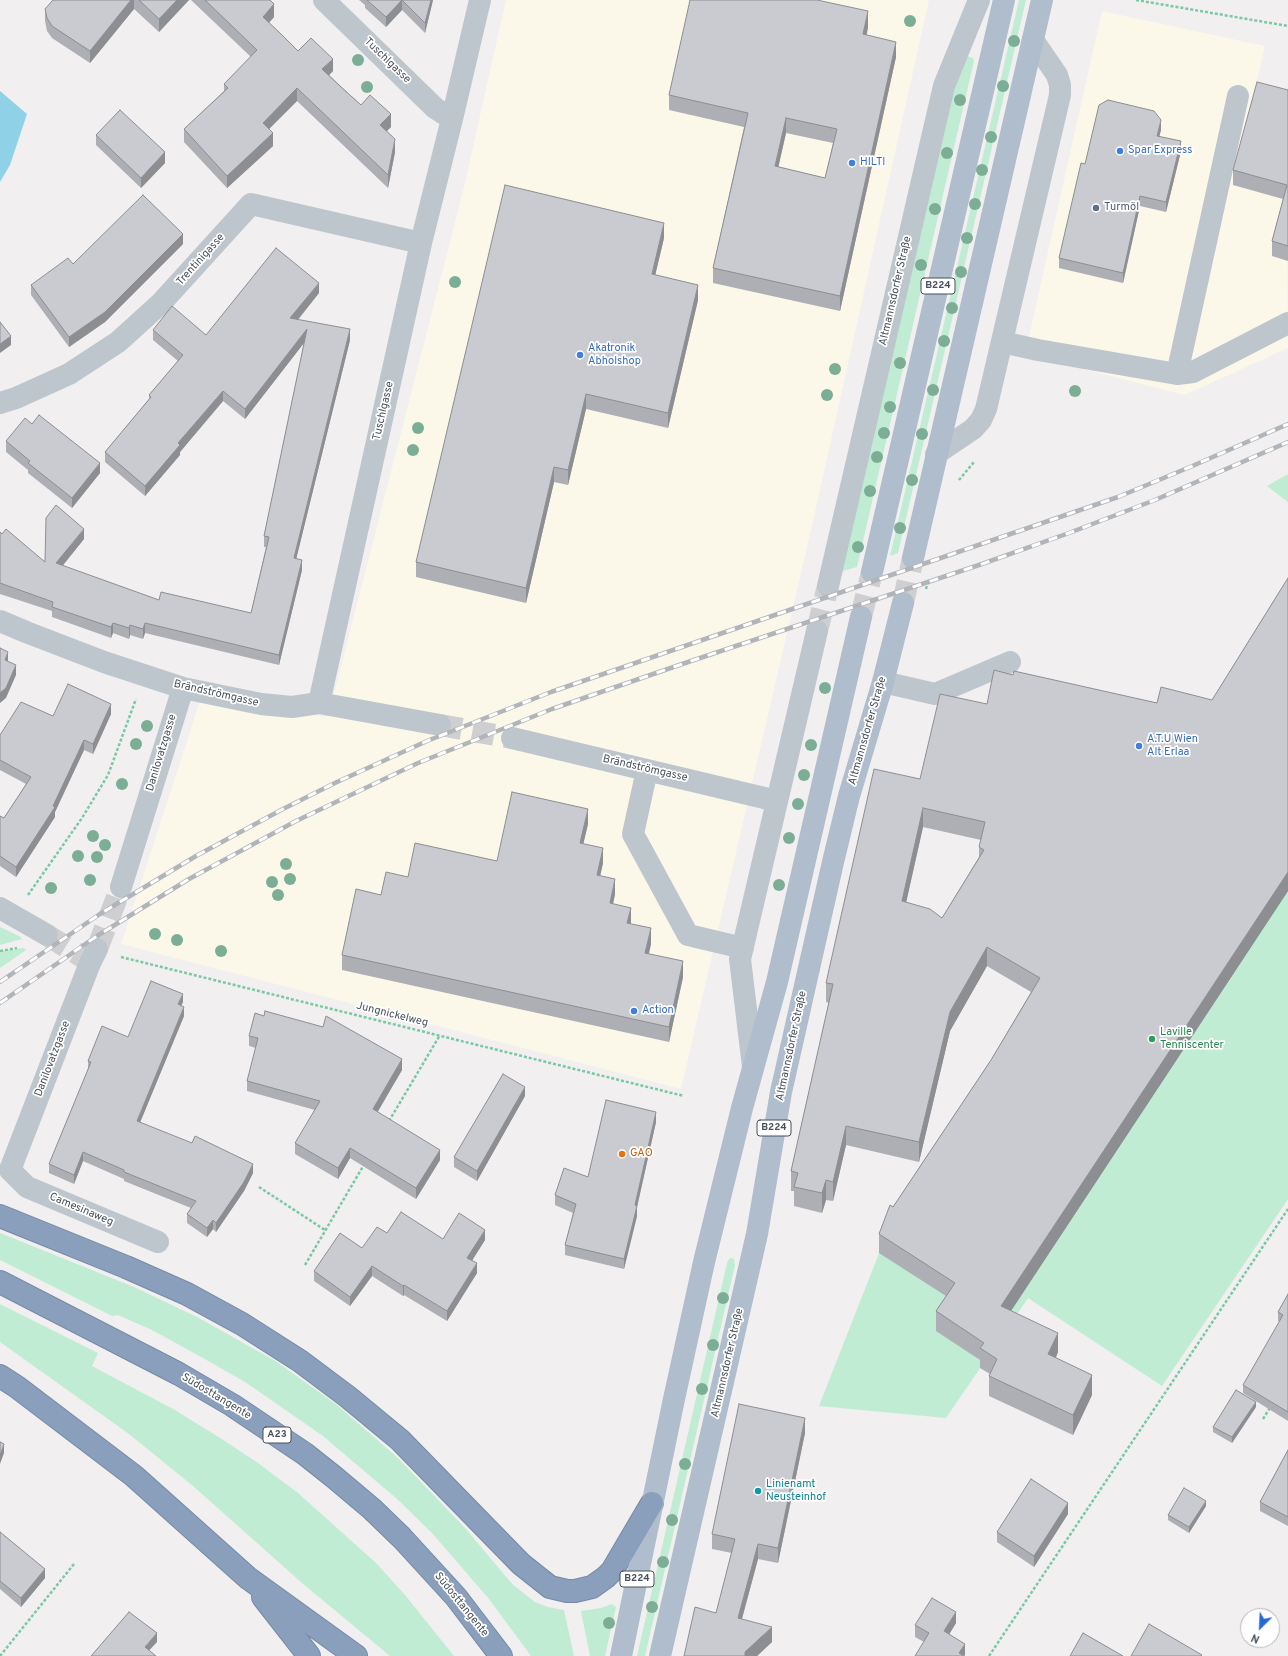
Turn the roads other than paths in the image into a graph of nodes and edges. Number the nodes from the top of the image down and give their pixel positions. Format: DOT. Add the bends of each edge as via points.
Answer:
graph roads {
  1 [pos="324,0"];
  2 [pos="480,0"];
  3 [pos="979,0"];
  4 [pos="1042,0"];
  5 [pos="998,1"];
  6 [pos="1033,40"];
  7 [pos="1238,96"];
  8 [pos="452,119"];
  9 [pos="421,243"];
  10 [pos="1288,323"];
  11 [pos="1002,342"];
  12 [pos="1177,374"];
  13 [pos="0,403"];
  14 [pos="936,454"];
  15 [pos="913,558"];
  16 [pos="872,572"];
  17 [pos="828,586"];
  18 [pos="903,603"];
  19 [pos="861,617"];
  20 [pos="0,620"];
  21 [pos="817,632"];
  22 [pos="1010,662"];
  23 [pos="883,682"];
  24 [pos="183,688"];
  25 [pos="319,703"];
  26 [pos="440,724"];
  27 [pos="512,738"];
  28 [pos="647,770"];
  29 [pos="777,801"];
  30 [pos="121,887"];
  31 [pos="6,912"];
  32 [pos="47,935"];
  33 [pos="743,948"];
  34 [pos="90,957"];
  35 [pos="754,1067"];
  36 [pos="10,1170"];
  37 [pos="0,1216"];
  38 [pos="158,1242"];
  39 [pos="0,1282"];
  40 [pos="0,1376"];
  41 [pos="652,1503"];
  42 [pos="248,1578"];
  43 [pos="309,1656"];
  44 [pos="356,1656"];
  45 [pos="501,1656"];
  46 [pos="621,1656"];
  47 [pos="660,1656"];
  1 -- 8 [label="street, Tuschlgasse" via="434,108"];
  2 -- 8 [label="street, Tuschlgasse"];
  3 -- 17 [label="street, Altmannsdorfer Straße" via="944,86"];
  4 -- 6 [label="main road"];
  5 -- 16 [label="main road, B224"];
  6 -- 11 [label="street" via="1057,75 1060,95"];
  6 -- 14 [label="main road"];
  7 -- 12 [label="street"];
  8 -- 9 [label="street, Tuschlgasse"];
  9 -- 13 [label="street, Trentinigasse" via="251,204 161,303 118,342 69,374"];
  9 -- 25 [label="street, Tuschlgasse"];
  10 -- 12 [label="street" via="1194,372"];
  11 -- 12 [label="street"];
  11 -- 14 [label="street" via="984,414 973,429"];
  14 -- 15 [label="main road"];
  18 -- 23 [label="main road, Altmannsdorfer Straße / B224"];
  19 -- 35 [label="main road, B224" via="777,982"];
  20 -- 24 [label="street, Brändströmgasse" via="34,635"];
  21 -- 29 [label="street"];
  22 -- 23 [label="street" via="935,694"];
  23 -- 47 [label="main road, Altmannsdorfer Straße / B224" via="849,796 801,1001 781,1092 757,1234"];
  24 -- 25 [label="street, Brändströmgasse" via="277,706 292,707"];
  24 -- 30 [label="street, Danilovatzgasse"];
  25 -- 26 [label="street, Brändströmgasse"];
  27 -- 28 [label="street, Brändströmgasse"];
  28 -- 29 [label="street, Brändströmgasse"];
  28 -- 33 [label="street" via="633,834 688,935"];
  29 -- 33 [label="street"];
  31 -- 32 [label="street"];
  33 -- 35 [label="street" via="740,959"];
  34 -- 36 [label="street, Danilovatzgasse"];
  35 -- 41 [label="main road, B224" via="704,1262"];
  36 -- 38 [label="street, Camesinaweg" via="27,1187"];
  37 -- 41 [label="highway" via="187,1294 242,1324 300,1361 400,1440 521,1564 550,1587 575,1591 592,1586 606,1577"];
  39 -- 45 [label="highway, Südosttangente / A23" via="178,1374 232,1405 311,1459 372,1509 402,1538 456,1597"];
  40 -- 42 [label="highway" via="134,1476"];
  41 -- 46 [label="main road, B224"];
  42 -- 43 [label="highway"];
  42 -- 44 [label="highway"];
}
